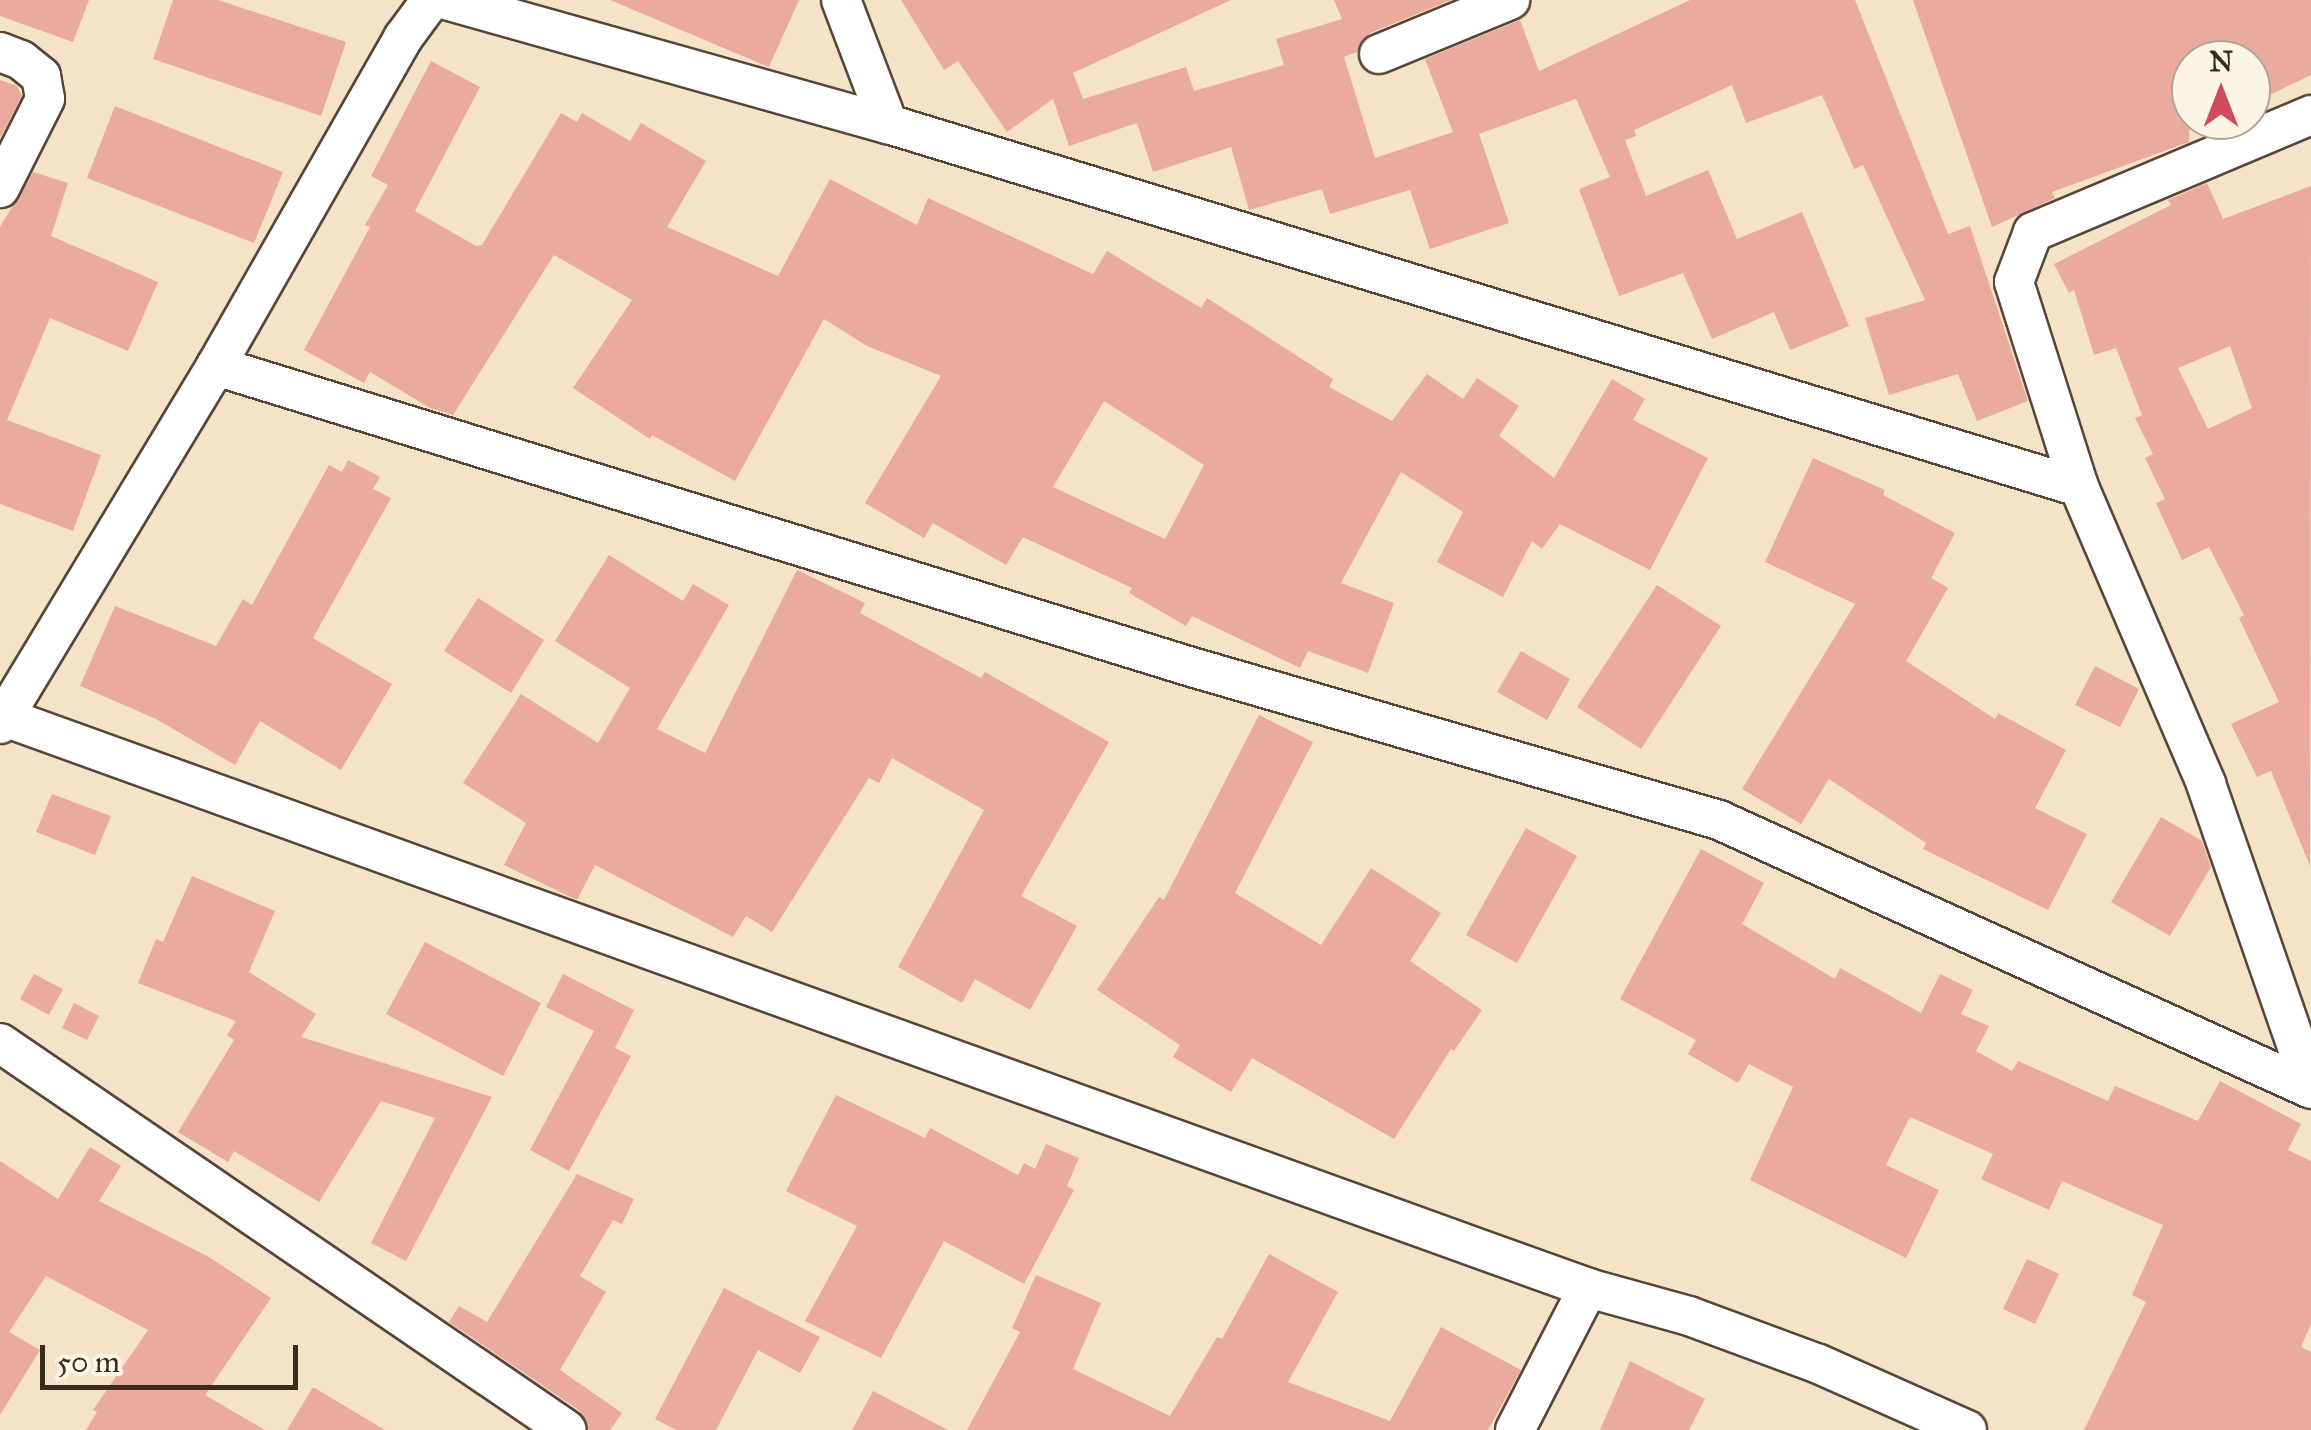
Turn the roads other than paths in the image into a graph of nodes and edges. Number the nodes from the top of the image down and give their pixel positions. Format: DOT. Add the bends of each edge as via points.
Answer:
graph roads {
  1 [pos="432,0"];
  2 [pos="446,0"];
  3 [pos="841,0"];
  4 [pos="1510,0"];
  5 [pos="0,52"];
  6 [pos="1379,54"];
  7 [pos="2311,115"];
  8 [pos="888,124"];
  9 [pos="0,188"];
  10 [pos="216,366"];
  11 [pos="2079,487"];
  12 [pos="2,720"];
  13 [pos="0,1043"];
  14 [pos="2311,1089"];
  15 [pos="1588,1288"];
  16 [pos="567,1430"];
  17 [pos="1515,1430"];
  18 [pos="1967,1430"];
  1 -- 10 [label="street" via="402,38"];
  2 -- 8 [label="street"];
  3 -- 8 [label="street"];
  4 -- 6 [label="street"];
  5 -- 9 [label="street" via="41,76 45,99"];
  7 -- 11 [label="street" via="2032,232 2014,282"];
  8 -- 11 [label="street"];
  10 -- 12 [label="street"];
  10 -- 14 [label="street" via="1188,666 1720,820"];
  11 -- 14 [label="street" via="2206,784"];
  12 -- 15 [label="street"];
  13 -- 16 [label="street"];
  15 -- 17 [label="street"];
  15 -- 18 [label="street" via="1819,1364"];
}
